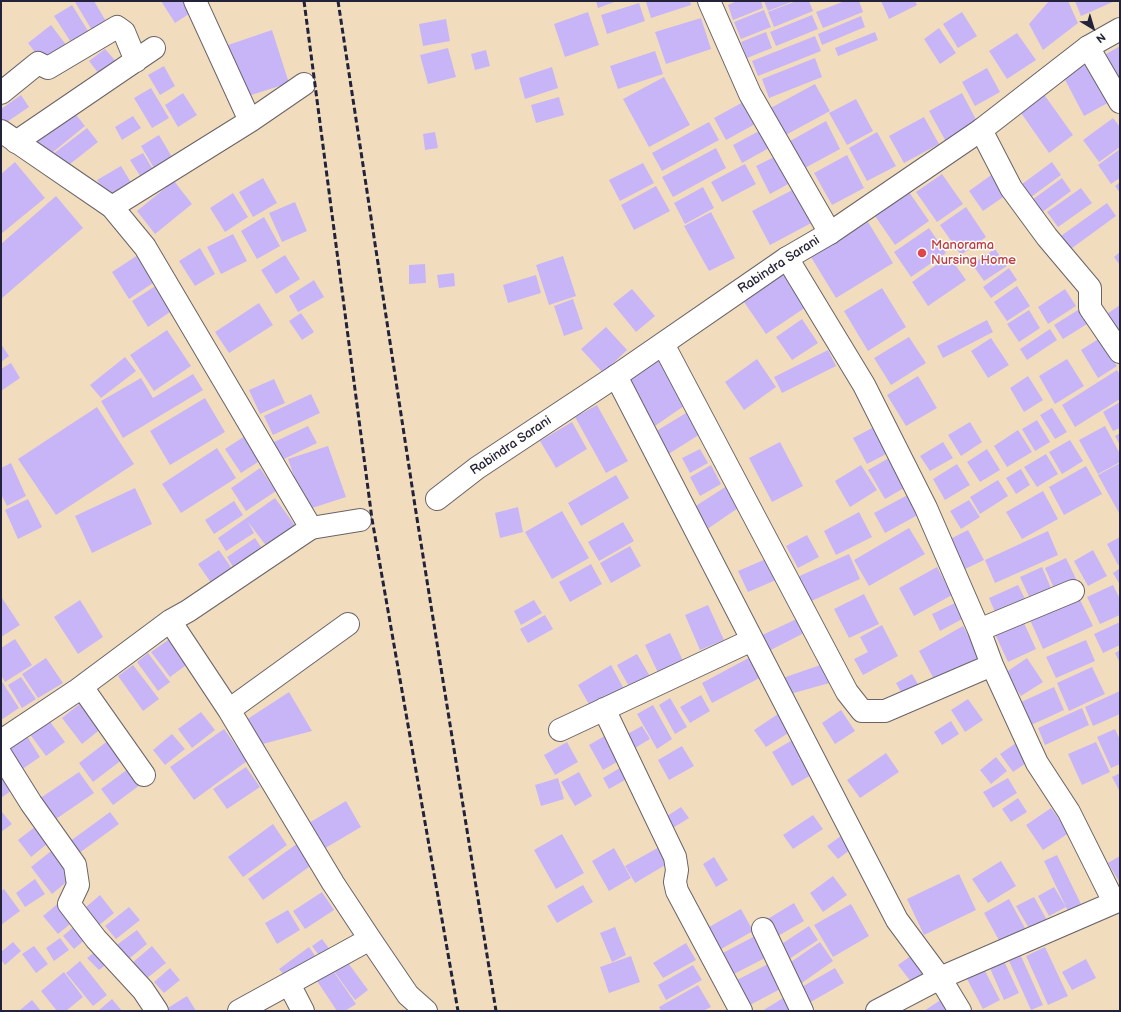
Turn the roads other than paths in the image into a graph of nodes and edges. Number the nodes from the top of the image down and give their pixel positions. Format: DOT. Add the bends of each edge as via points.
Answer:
graph roads {
  1 [pos="195,1"];
  2 [pos="709,1"];
  3 [pos="1120,29"];
  4 [pos="1088,47"];
  5 [pos="154,48"];
  6 [pos="136,61"];
  7 [pos="304,84"];
  8 [pos="1,94"];
  9 [pos="1120,102"];
  10 [pos="250,121"];
  11 [pos="981,130"];
  12 [pos="9,137"];
  13 [pos="112,207"];
  14 [pos="830,233"];
  15 [pos="787,258"];
  16 [pos="663,344"];
  17 [pos="1120,352"];
  18 [pos="616,376"];
  19 [pos="437,499"];
  20 [pos="360,520"];
  21 [pos="311,528"];
  22 [pos="1073,591"];
  23 [pos="170,621"];
  24 [pos="348,624"];
  25 [pos="979,630"];
  26 [pos="752,640"];
  27 [pos="992,665"];
  28 [pos="82,687"];
  29 [pos="604,709"];
  30 [pos="229,710"];
  31 [pos="560,730"];
  32 [pos="1,742"];
  33 [pos="1,755"];
  34 [pos="144,775"];
  35 [pos="1117,901"];
  36 [pos="763,928"];
  37 [pos="370,939"];
  38 [pos="940,978"];
  39 [pos="289,984"];
  40 [pos="157,1011"];
  41 [pos="239,1011"];
  42 [pos="303,1011"];
  43 [pos="426,1011"];
  44 [pos="741,1011"];
  45 [pos="802,1011"];
  46 [pos="878,1011"];
  47 [pos="960,1011"];
  1 -- 10 [label="street"];
  2 -- 14 [label="street" via="750,94"];
  3 -- 4 [label="street, Rabindra Sarani"];
  4 -- 9 [label="street"];
  4 -- 11 [label="street, Rabindra Sarani"];
  5 -- 6 [label="street"];
  6 -- 8 [label="street" via="124,32 117,27 48,68 38,63"];
  6 -- 12 [label="street"];
  7 -- 10 [label="street"];
  10 -- 13 [label="street"];
  11 -- 14 [label="street, Rabindra Sarani"];
  11 -- 17 [label="street" via="1011,188 1090,288 1090,308"];
  12 -- 13 [label="street"];
  13 -- 21 [label="street" via="145,247"];
  14 -- 15 [label="street, Rabindra Sarani"];
  15 -- 16 [label="street, Rabindra Sarani"];
  15 -- 25 [label="street" via="864,385 926,508"];
  16 -- 18 [label="street, Rabindra Sarani"];
  16 -- 27 [label="street" via="847,692 862,710 885,711"];
  18 -- 19 [label="street, Rabindra Sarani" via="477,468"];
  18 -- 26 [label="street"];
  20 -- 21 [label="street"];
  21 -- 23 [label="street"];
  22 -- 25 [label="street"];
  23 -- 28 [label="street"];
  23 -- 30 [label="street"];
  24 -- 30 [label="street"];
  25 -- 27 [label="street"];
  26 -- 29 [label="street"];
  26 -- 38 [label="street" via="897,920"];
  27 -- 35 [label="street" via="1037,763 1069,812"];
  28 -- 32 [label="street"];
  28 -- 34 [label="street"];
  29 -- 31 [label="street"];
  29 -- 44 [label="street" via="675,856 677,891"];
  30 -- 37 [label="street"];
  33 -- 40 [label="street" via="75,865 78,885 69,904 96,939 143,990"];
  35 -- 38 [label="street"];
  36 -- 45 [label="street"];
  37 -- 39 [label="street"];
  37 -- 43 [label="street" via="408,995"];
  38 -- 46 [label="street"];
  38 -- 47 [label="street"];
  39 -- 41 [label="street"];
  39 -- 42 [label="street"];
}
